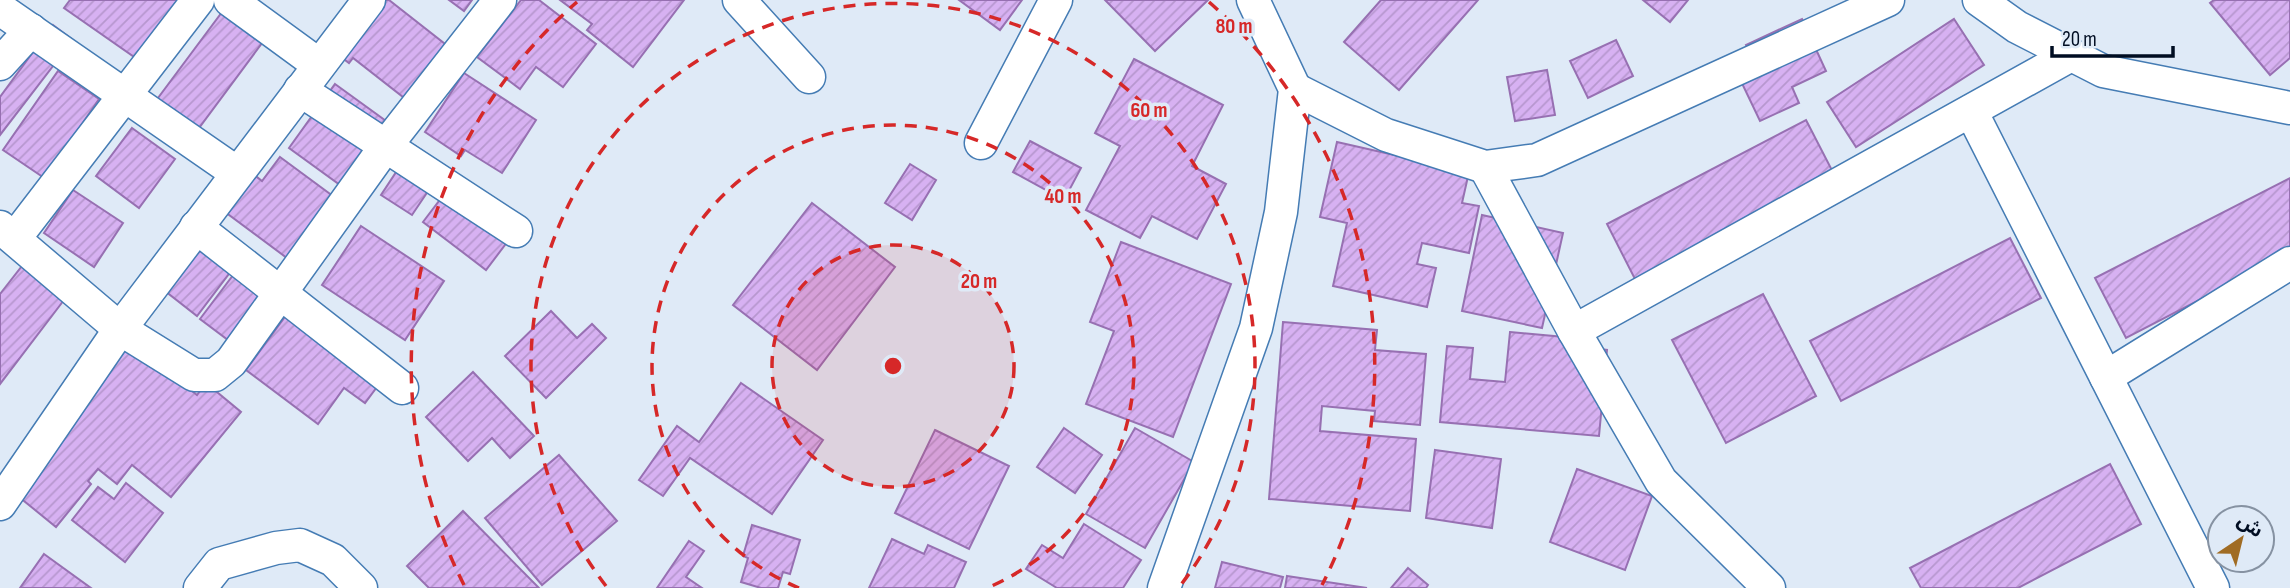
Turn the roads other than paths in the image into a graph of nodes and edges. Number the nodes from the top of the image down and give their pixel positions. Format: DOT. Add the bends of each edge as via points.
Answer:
graph roads {
  1 [pos="198,0"];
  2 [pos="230,0"];
  3 [pos="369,0"];
  4 [pos="500,0"];
  5 [pos="739,0"];
  6 [pos="1056,0"];
  7 [pos="1253,0"];
  8 [pos="1888,0"];
  9 [pos="1979,0"];
  10 [pos="0,9"];
  11 [pos="31,30"];
  12 [pos="2071,55"];
  13 [pos="0,64"];
  14 [pos="319,65"];
  15 [pos="809,77"];
  16 [pos="1295,89"];
  17 [pos="300,90"];
  18 [pos="125,95"];
  19 [pos="2290,108"];
  20 [pos="1971,111"];
  21 [pos="981,143"];
  22 [pos="385,147"];
  23 [pos="1485,167"];
  24 [pos="237,173"];
  25 [pos="196,227"];
  26 [pos="516,231"];
  27 [pos="7,232"];
  28 [pos="2290,263"];
  29 [pos="281,292"];
  30 [pos="120,329"];
  31 [pos="1574,331"];
  32 [pos="2106,377"];
  33 [pos="402,388"];
  34 [pos="0,504"];
  35 [pos="200,588"];
  36 [pos="360,588"];
  37 [pos="1164,588"];
  38 [pos="1769,588"];
  39 [pos="2213,588"];
  1 -- 18 [label="street"];
  2 -- 14 [label="street"];
  3 -- 14 [label="street"];
  4 -- 22 [label="street"];
  5 -- 15 [label="street"];
  6 -- 21 [label="street"];
  7 -- 16 [label="street"];
  8 -- 23 [label="street" via="1537,160"];
  9 -- 12 [label="street" via="2017,27"];
  10 -- 11 [label="street"];
  11 -- 13 [label="street"];
  11 -- 18 [label="street"];
  12 -- 19 [label="street" via="2103,71"];
  12 -- 20 [label="street"];
  14 -- 17 [label="street"];
  16 -- 23 [label="street" via="1386,135"];
  16 -- 37 [label="street" via="1281,212 1256,328"];
  17 -- 22 [label="street"];
  17 -- 24 [label="street"];
  18 -- 24 [label="street"];
  18 -- 27 [label="street"];
  20 -- 31 [label="street"];
  20 -- 32 [label="street"];
  22 -- 26 [label="street"];
  22 -- 29 [label="street"];
  23 -- 31 [label="street"];
  24 -- 25 [label="street"];
  25 -- 29 [label="street"];
  25 -- 30 [label="street"];
  27 -- 30 [label="street"];
  28 -- 32 [label="street"];
  29 -- 30 [label="street" via="231,362 215,375 194,375"];
  29 -- 33 [label="street"];
  30 -- 34 [label="street"];
  31 -- 38 [label="street" via="1661,481"];
  32 -- 39 [label="street"];
  35 -- 36 [label="street" via="219,564 300,545 333,560"];
}
